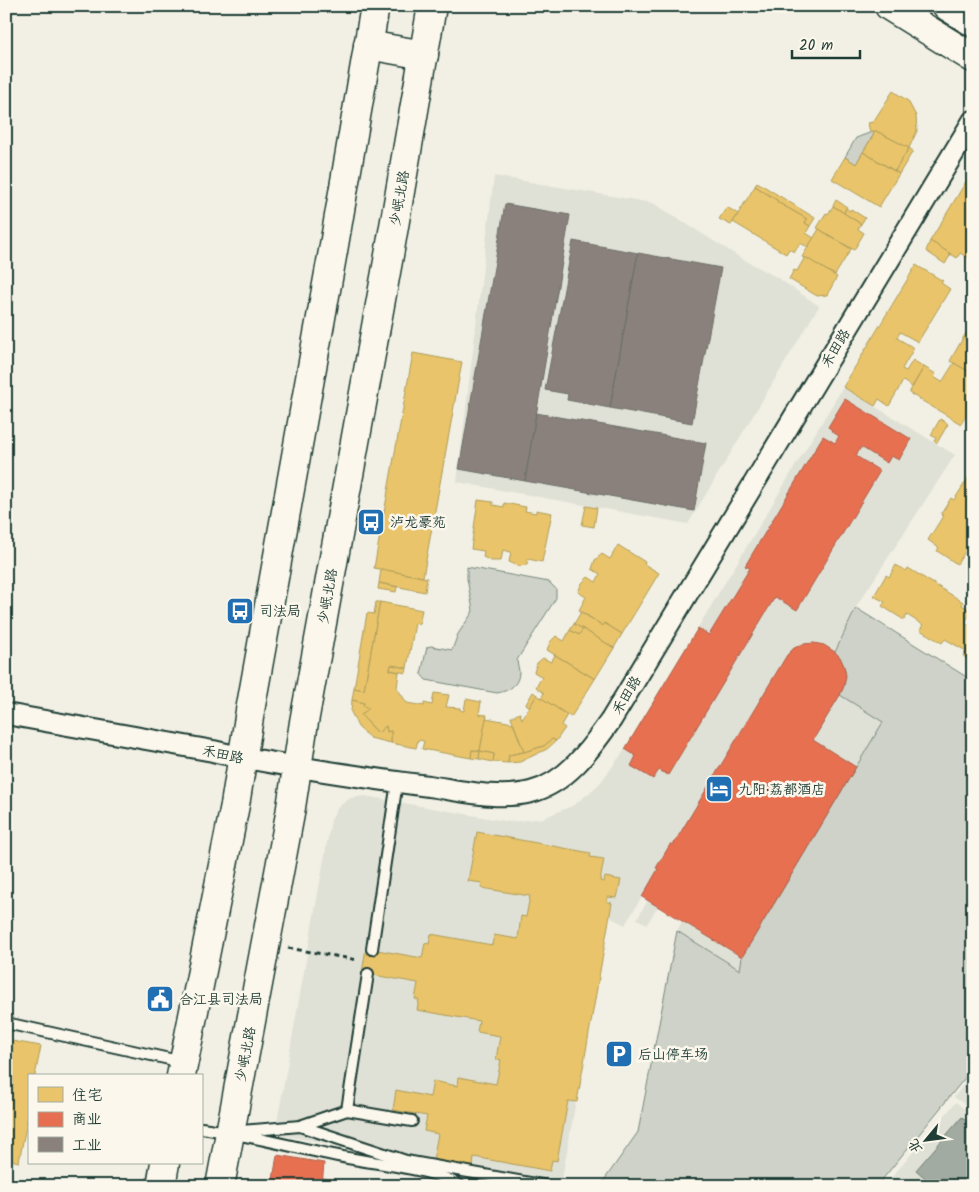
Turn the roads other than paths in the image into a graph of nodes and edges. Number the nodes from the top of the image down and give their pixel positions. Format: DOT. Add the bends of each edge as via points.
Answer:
graph roads {
  1 [pos="375,6"];
  2 [pos="432,6"];
  3 [pos="889,6"];
  4 [pos="947,6"];
  5 [pos="973,22"];
  6 [pos="368,45"];
  7 [pos="424,55"];
  8 [pos="973,58"];
  9 [pos="973,121"];
  10 [pos="6,714"];
  11 [pos="242,758"];
  12 [pos="297,766"];
  13 [pos="397,782"];
  14 [pos="372,949"];
  15 [pos="368,974"];
  16 [pos="6,1023"];
  17 [pos="182,1069"];
  18 [pos="347,1110"];
  19 [pos="412,1121"];
  20 [pos="300,1126"];
  21 [pos="202,1128"];
  22 [pos="230,1132"];
  23 [pos="165,1164"];
  24 [pos="161,1186"];
  25 [pos="220,1186"];
  26 [pos="460,1186"];
  27 [pos="547,1186"];
  1 -- 6 [label="main road"];
  2 -- 7 [label="main road, 少岷北路"];
  3 -- 8 [label="main road"];
  4 -- 5 [label="main road"];
  6 -- 7 [label="main road"];
  6 -- 11 [label="main road"];
  7 -- 12 [label="main road, 少岷北路"];
  9 -- 13 [label="street, 禾田路" via="611,720 580,760 548,785 512,795"];
  10 -- 11 [label="street, 禾田路"];
  11 -- 12 [label="street, 禾田路"];
  11 -- 17 [label="main road"];
  12 -- 13 [label="street, 禾田路"];
  12 -- 22 [label="main road, 少岷北路"];
  13 -- 14 [label="lane"];
  15 -- 18 [label="lane"];
  16 -- 17 [label="lane"];
  18 -- 19 [label="lane"];
  18 -- 20 [label="lane"];
  20 -- 22 [label="lane"];
  20 -- 27 [label="lane" via="406,1161"];
  21 -- 22 [label="lane"];
  22 -- 25 [label="main road, 少岷北路"];
  22 -- 26 [label="lane" via="437,1175"];
  23 -- 24 [label="main road"];
}
